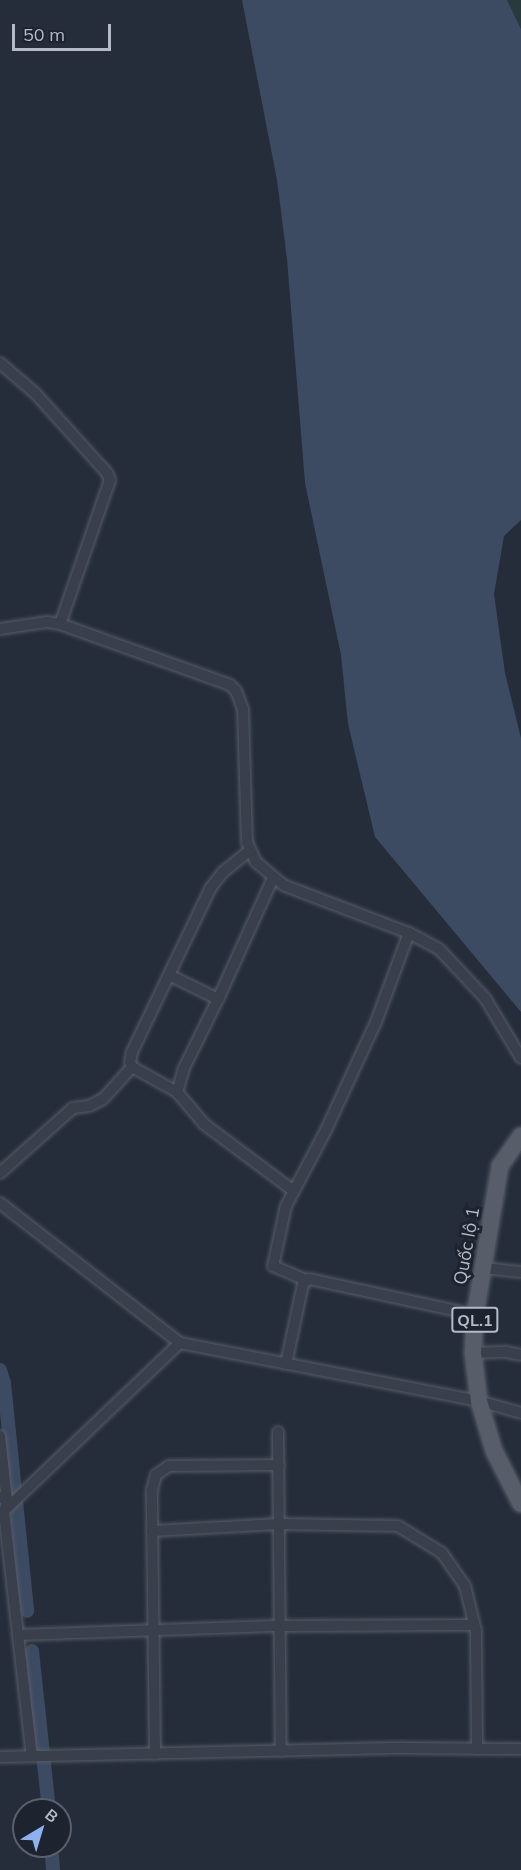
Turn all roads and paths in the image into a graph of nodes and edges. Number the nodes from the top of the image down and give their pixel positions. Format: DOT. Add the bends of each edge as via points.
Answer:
graph roads {
  1 [pos="0,363"];
  2 [pos="60,624"];
  3 [pos="0,629"];
  4 [pos="249,851"];
  5 [pos="273,878"];
  6 [pos="409,933"];
  7 [pos="169,975"];
  8 [pos="218,999"];
  9 [pos="521,1058"];
  10 [pos="132,1067"];
  11 [pos="177,1092"];
  12 [pos="521,1136"];
  13 [pos="0,1173"];
  14 [pos="294,1191"];
  15 [pos="0,1203"];
  16 [pos="483,1268"];
  17 [pos="521,1272"];
  18 [pos="306,1280"];
  19 [pos="475,1315"];
  20 [pos="180,1343"];
  21 [pos="473,1353"];
  22 [pos="521,1355"];
  23 [pos="286,1364"];
  24 [pos="478,1401"];
  25 [pos="521,1413"];
  26 [pos="278,1432"];
  27 [pos="0,1436"];
  28 [pos="279,1465"];
  29 [pos="10,1499"];
  30 [pos="521,1504"];
  31 [pos="2,1514"];
  32 [pos="279,1524"];
  33 [pos="152,1531"];
  34 [pos="474,1625"];
  35 [pos="280,1626"];
  36 [pos="153,1629"];
  37 [pos="18,1635"];
  38 [pos="477,1749"];
  39 [pos="521,1749"];
  40 [pos="281,1751"];
  41 [pos="155,1754"];
  42 [pos="34,1756"];
  43 [pos="0,1757"];
  1 -- 2 [label="street" via="35,393 110,480"];
  2 -- 3 [label="street" via="47,622"];
  2 -- 4 [label="street" via="222,680 236,691 243,709"];
  4 -- 5 [label="street"];
  4 -- 7 [label="street" via="215,881"];
  5 -- 6 [label="street"];
  5 -- 8 [label="street"];
  6 -- 9 [label="street" via="439,950 484,998"];
  6 -- 14 [label="street" via="376,1022"];
  7 -- 8 [label="street"];
  7 -- 10 [label="street" via="132,1052"];
  8 -- 11 [label="street" via="184,1068"];
  10 -- 11 [label="street"];
  10 -- 13 [label="street" via="103,1099 73,1108"];
  11 -- 14 [label="street" via="204,1124"];
  12 -- 16 [label="main road, Quốc lộ 1 / QL.1" via="500,1166"];
  14 -- 18 [label="street" via="286,1206 273,1266"];
  15 -- 20 [label="street"];
  16 -- 17 [label="street"];
  16 -- 19 [label="main road, Quốc lộ 1 / QL.1"];
  18 -- 19 [label="street"];
  18 -- 23 [label="street"];
  19 -- 21 [label="main road, Quốc lộ 1 / QL.1"];
  20 -- 23 [label="street"];
  20 -- 29 [label="street"];
  21 -- 22 [label="street"];
  21 -- 24 [label="main road, Quốc lộ 1 / QL.1"];
  23 -- 24 [label="street"];
  24 -- 25 [label="street"];
  24 -- 30 [label="main road, Quốc lộ 1 / QL.1" via="494,1451"];
  26 -- 28 [label="street"];
  27 -- 29 [label="street"];
  28 -- 32 [label="street"];
  28 -- 33 [label="street" via="170,1466 156,1475"];
  29 -- 31 [label="street"];
  31 -- 37 [label="street"];
  32 -- 33 [label="street"];
  32 -- 34 [label="street" via="398,1526 442,1553 465,1586"];
  32 -- 35 [label="street"];
  33 -- 36 [label="street"];
  34 -- 35 [label="street"];
  34 -- 38 [label="street"];
  35 -- 36 [label="street"];
  35 -- 40 [label="street"];
  36 -- 37 [label="street"];
  36 -- 41 [label="street"];
  37 -- 42 [label="street"];
  38 -- 39 [label="street"];
  38 -- 40 [label="street"];
  40 -- 41 [label="street"];
  41 -- 42 [label="street"];
  42 -- 43 [label="street"];
}
